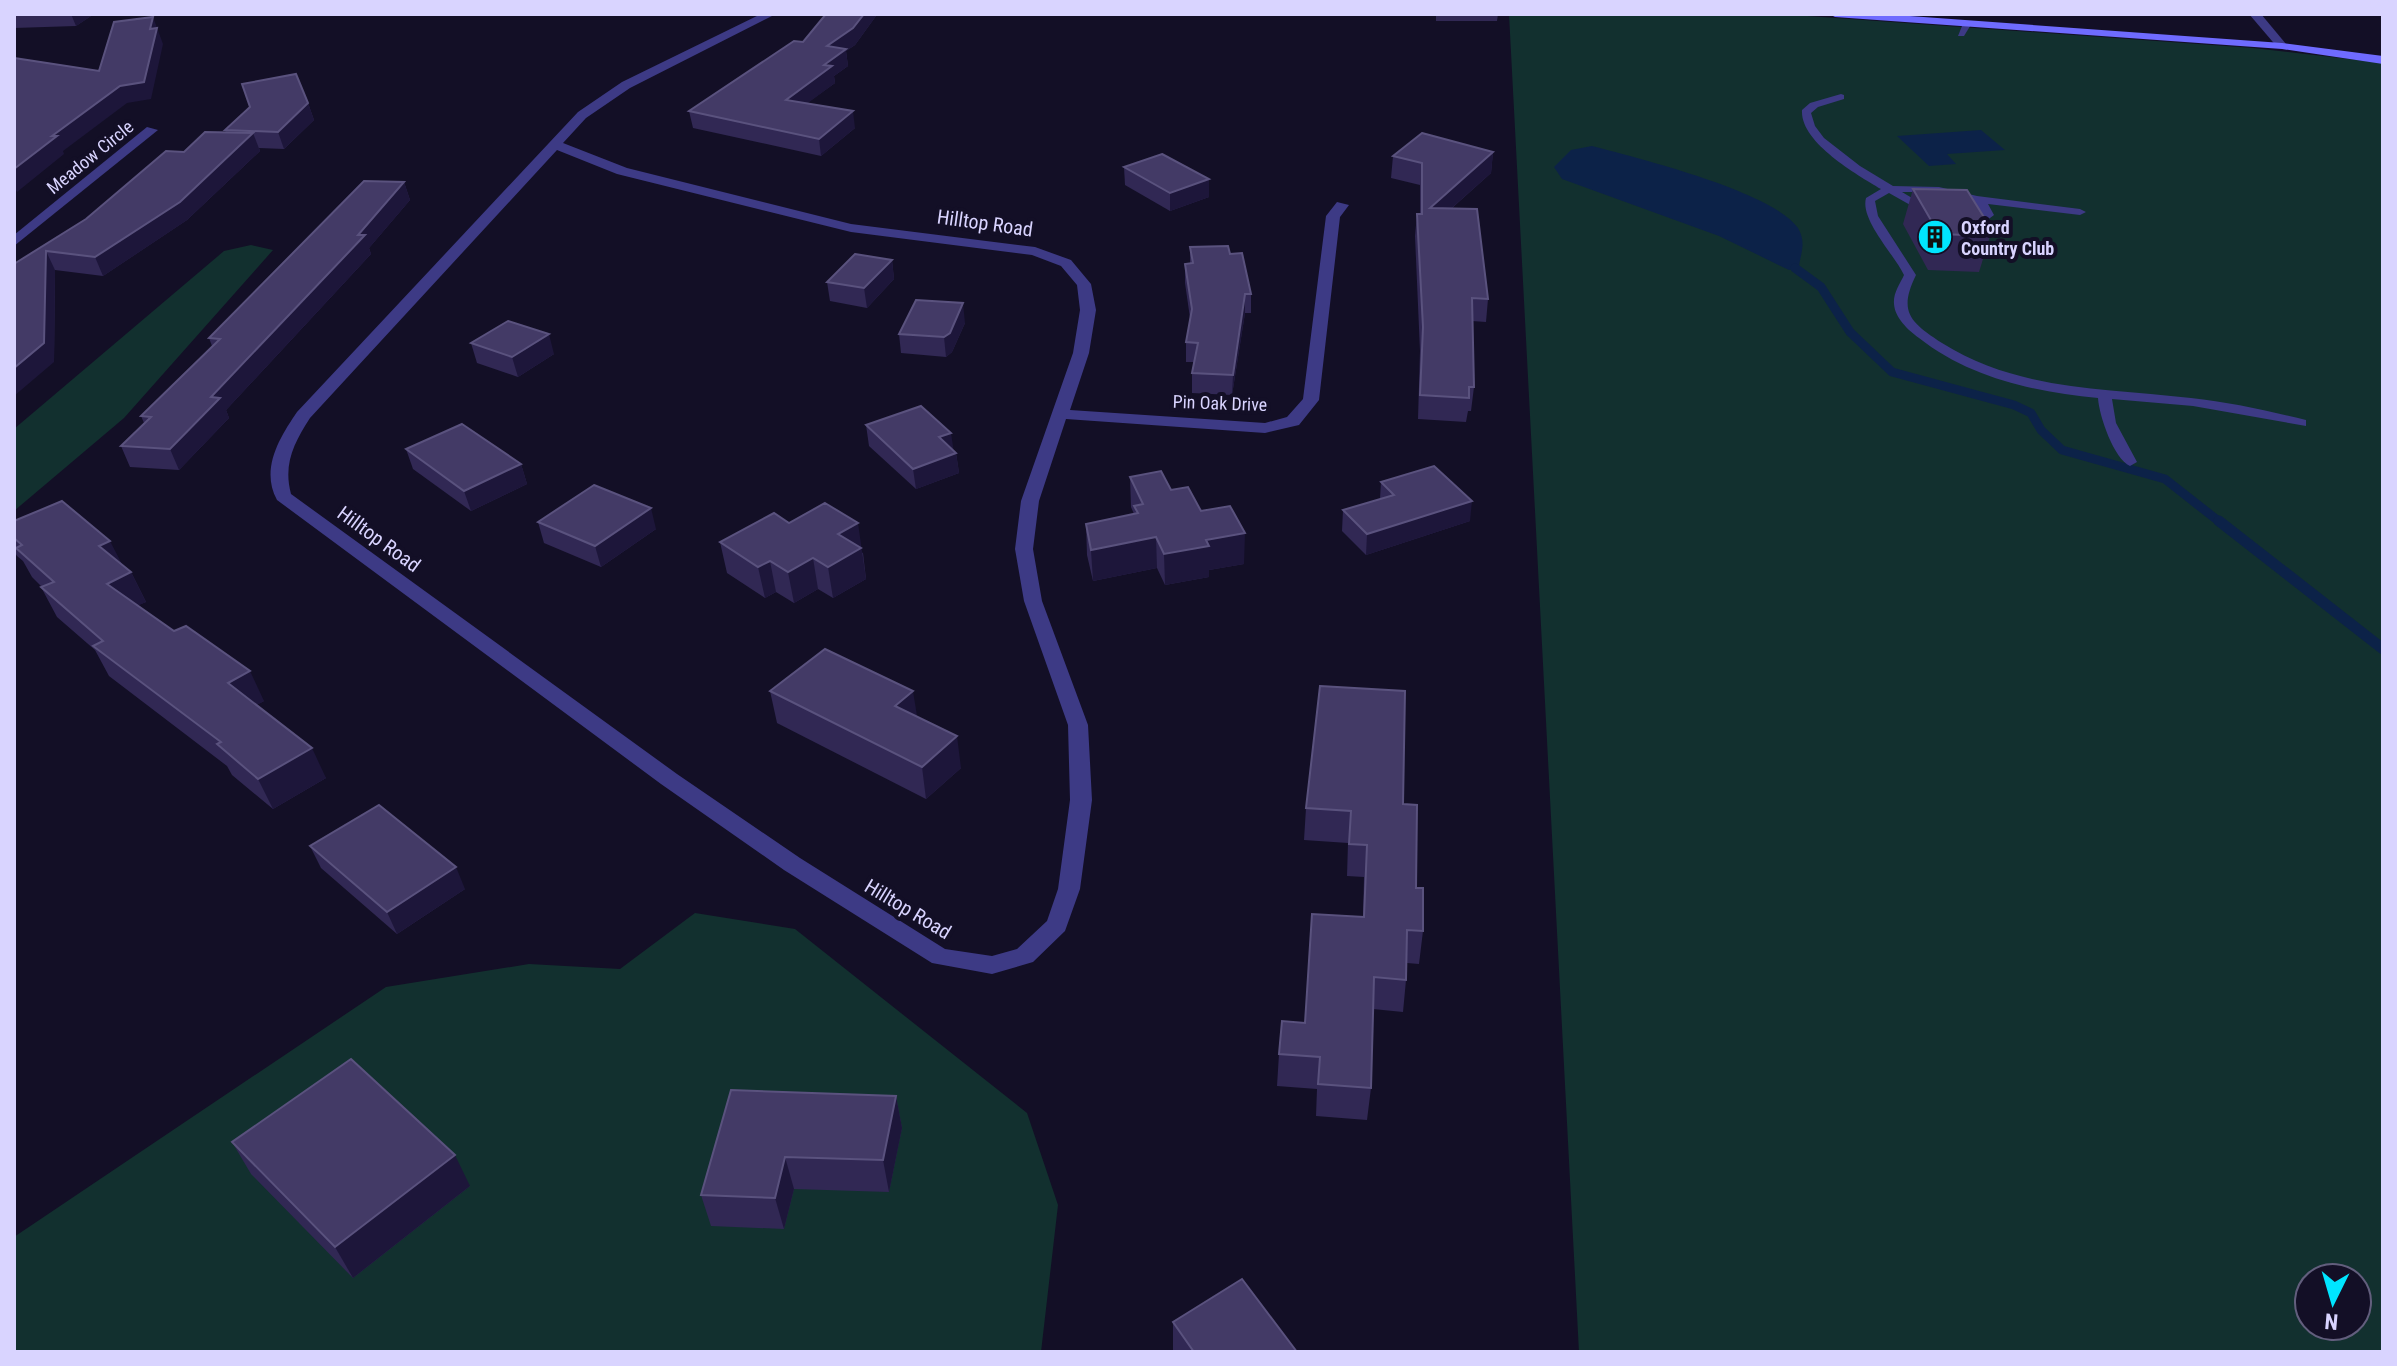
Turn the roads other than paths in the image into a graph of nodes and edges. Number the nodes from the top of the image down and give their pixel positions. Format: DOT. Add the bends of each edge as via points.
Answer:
graph roads {
  1 [pos="770,14"];
  2 [pos="1835,14"];
  3 [pos="2255,14"];
  4 [pos="2282,46"];
  5 [pos="2383,60"];
  6 [pos="1841,97"];
  7 [pos="152,130"];
  8 [pos="554,144"];
  9 [pos="1890,187"];
  10 [pos="1977,199"];
  11 [pos="1342,205"];
  12 [pos="2080,212"];
  13 [pos="14,242"];
  14 [pos="2105,397"];
  15 [pos="1062,414"];
  16 [pos="2301,423"];
  17 [pos="2130,462"];
  1 -- 8 [label="street, Hilltop Road" via="626,85 582,115"];
  2 -- 4 [label="street" via="1964,29"];
  3 -- 4 [label="street"];
  4 -- 5 [label="street"];
  6 -- 9 [label="lane" via="1806,112 1808,128 1817,141"];
  7 -- 13 [label="street, Meadow Circle"];
  8 -- 15 [label="street, Hilltop Road" via="622,171 851,228 993,243 1066,263 1084,284 1088,310"];
  8 -- 15 [label="street, Hilltop Road" via="303,415 284,445 277,476 283,496 669,779 940,957 992,965 1025,956 1057,925 1069,889 1081,800 1078,725 1033,601 1024,549 1030,501"];
  9 -- 10 [label="lane"];
  9 -- 10 [label="lane" via="1931,213 1957,220 1988,215"];
  9 -- 14 [label="lane" via="1876,193 1869,212 1908,269 1899,299 1914,329 1977,369"];
  10 -- 12 [label="lane"];
  11 -- 15 [label="street, Pin Oak Drive" via="1333,216 1311,400 1293,421 1265,428"];
  14 -- 16 [label="lane" via="2229,407"];
  14 -- 17 [label="lane" via="2109,424"];
}
